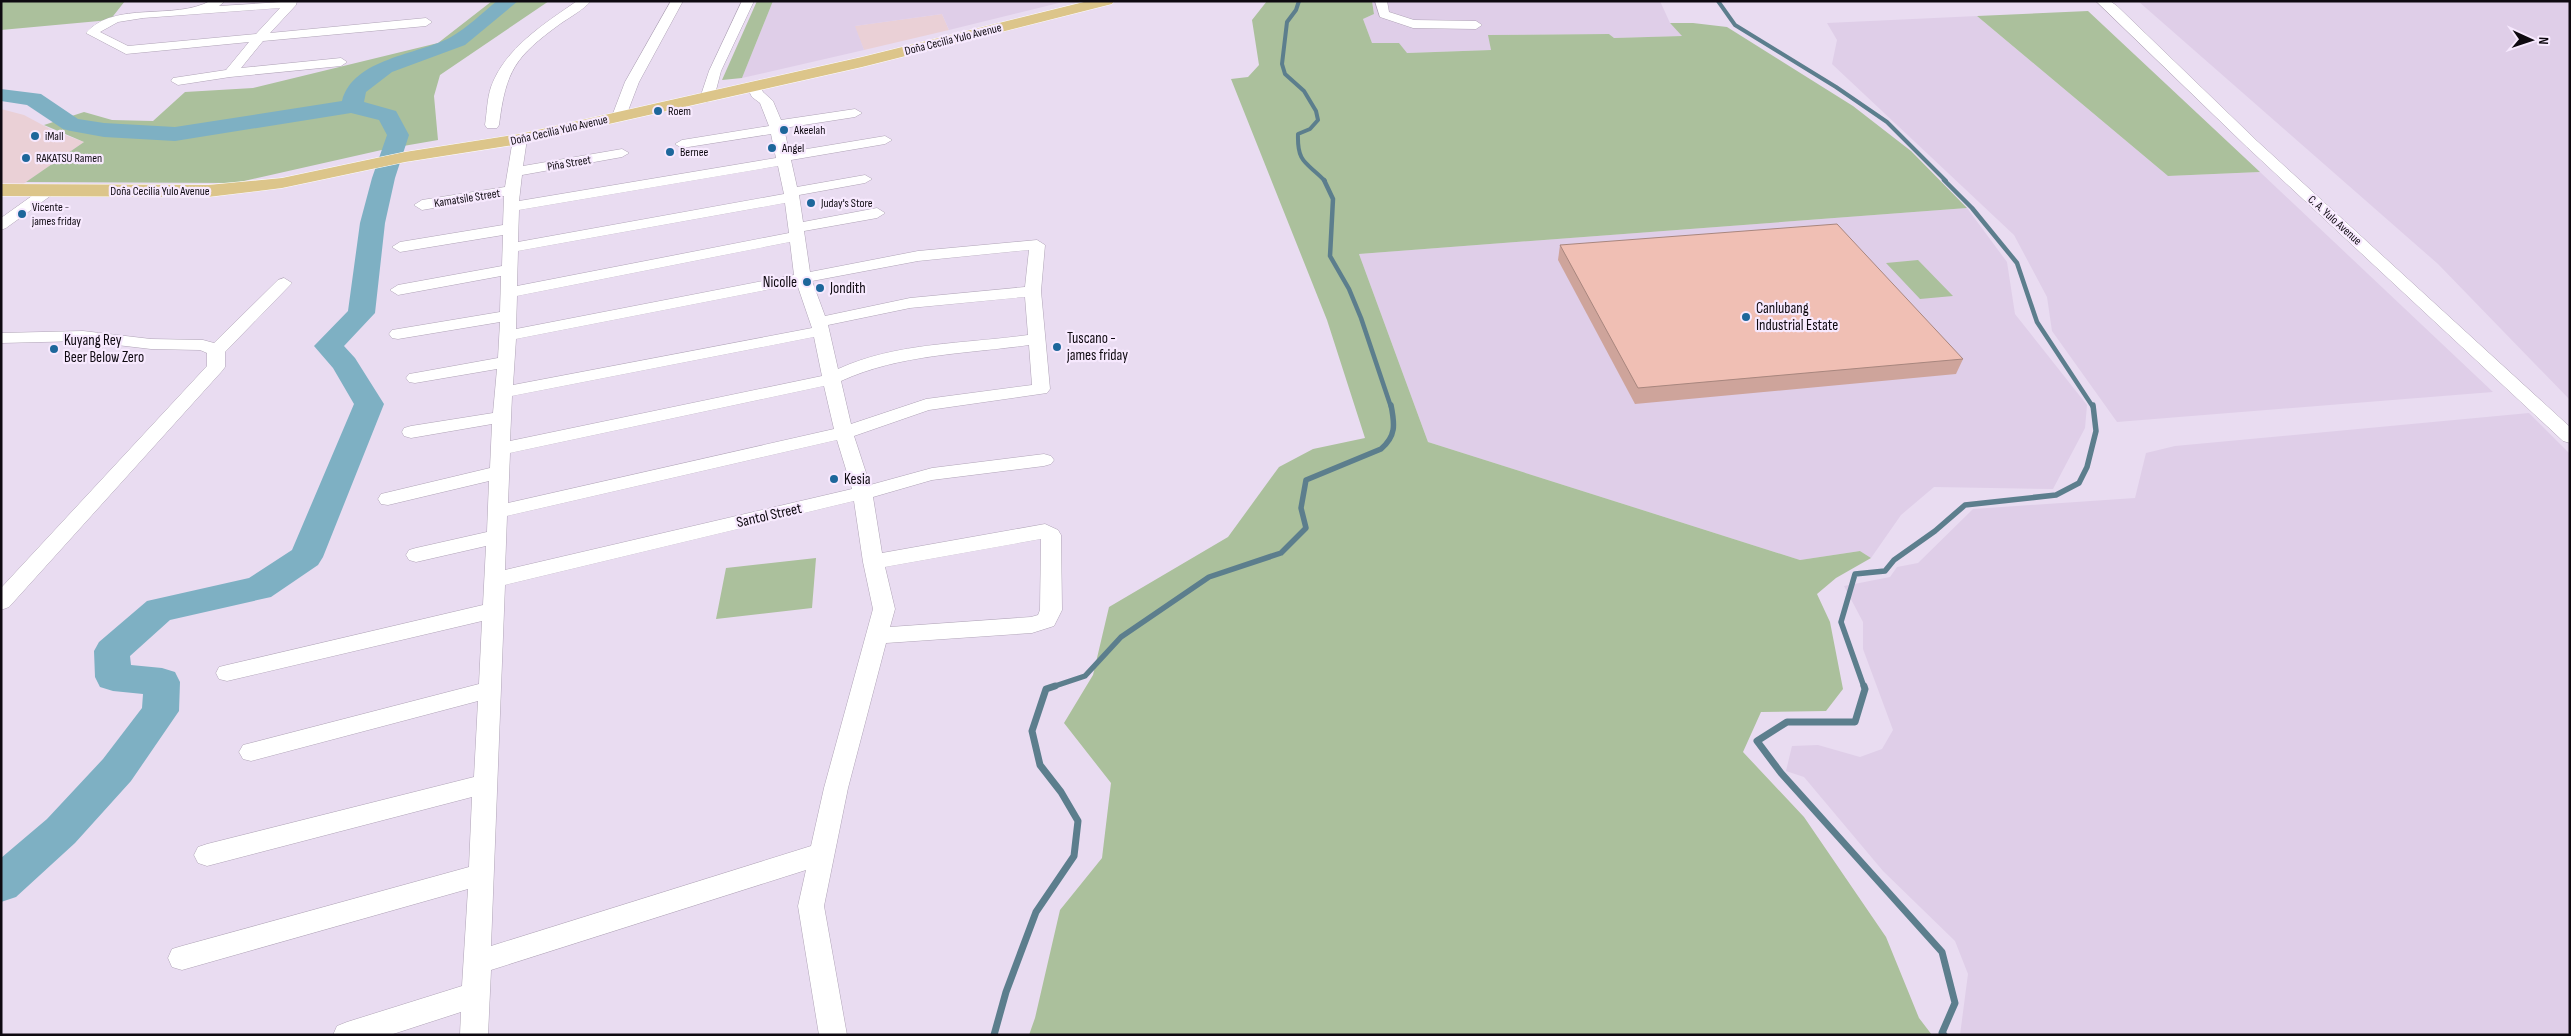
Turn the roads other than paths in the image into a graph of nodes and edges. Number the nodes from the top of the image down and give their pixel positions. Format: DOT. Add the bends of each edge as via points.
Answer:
graph roads {
  1 [pos="219,1"];
  2 [pos="585,1"];
  3 [pos="677,1"];
  4 [pos="748,1"];
  5 [pos="1107,1"];
  6 [pos="1381,1"];
  7 [pos="2102,1"];
  8 [pos="269,3"];
  9 [pos="201,11"];
  10 [pos="426,22"];
  11 [pos="1476,25"];
  12 [pos="258,39"];
  13 [pos="341,62"];
  14 [pos="230,73"];
  15 [pos="178,81"];
  16 [pos="762,91"];
  17 [pos="707,98"];
  18 [pos="855,113"];
  19 [pos="619,116"];
  20 [pos="492,125"];
  21 [pos="776,127"];
  22 [pos="520,139"];
  23 [pos="885,140"];
  24 [pos="682,144"];
  25 [pos="622,153"];
  26 [pos="783,159"];
  27 [pos="865,179"];
  28 [pos="1,190"];
  29 [pos="513,190"];
  30 [pos="48,191"];
  31 [pos="792,195"];
  32 [pos="422,205"];
  33 [pos="877,213"];
  34 [pos="1,225"];
  35 [pos="796,232"];
  36 [pos="510,239"];
  37 [pos="400,247"];
  38 [pos="508,270"];
  39 [pos="803,279"];
  40 [pos="284,283"];
  41 [pos="398,290"];
  42 [pos="1033,290"];
  43 [pos="508,293"];
  44 [pos="507,326"];
  45 [pos="820,326"];
  46 [pos="398,334"];
  47 [pos="1,338"];
  48 [pos="1038,339"];
  49 [pos="216,351"];
  50 [pos="506,362"];
  51 [pos="415,378"];
  52 [pos="832,379"];
  53 [pos="503,392"];
  54 [pos="502,417"];
  55 [pos="411,432"];
  56 [pos="844,433"];
  57 [pos="2570,437"];
  58 [pos="501,449"];
  59 [pos="1044,460"];
  60 [pos="500,472"];
  61 [pos="863,493"];
  62 [pos="388,499"];
  63 [pos="498,512"];
  64 [pos="497,537"];
  65 [pos="416,555"];
  66 [pos="873,562"];
  67 [pos="494,580"];
  68 [pos="1,602"];
  69 [pos="494,610"];
  70 [pos="877,636"];
  71 [pos="227,673"];
  72 [pos="491,689"];
  73 [pos="251,752"];
  74 [pos="486,784"];
  75 [pos="820,854"];
  76 [pos="207,855"];
  77 [pos="482,874"];
  78 [pos="182,958"];
  79 [pos="478,962"];
  80 [pos="476,995"];
  81 [pos="347,1035"];
  82 [pos="474,1035"];
  83 [pos="833,1035"];
  1 -- 9 [label="street"];
  2 -- 20 [label="street" via="517,53 498,86"];
  3 -- 19 [label="street" via="632,82"];
  4 -- 17 [label="street" via="715,71"];
  5 -- 16 [label="main road, Doña Cecilia Yulo Avenue"];
  6 -- 11 [label="street" via="1384,14 1413,24"];
  7 -- 57 [label="street, C. A. Yulo Avenue"];
  8 -- 9 [label="street"];
  8 -- 12 [label="street" via="292,3"];
  9 -- 12 [label="street" via="122,17 99,26 92,33 126,50"];
  10 -- 12 [label="street"];
  12 -- 14 [label="street"];
  13 -- 14 [label="street"];
  14 -- 15 [label="street"];
  16 -- 17 [label="main road, Doña Cecilia Yulo Avenue"];
  16 -- 21 [label="street"];
  17 -- 19 [label="main road, Doña Cecilia Yulo Avenue"];
  18 -- 21 [label="street"];
  19 -- 22 [label="main road, Doña Cecilia Yulo Avenue"];
  21 -- 24 [label="street"];
  21 -- 26 [label="street"];
  22 -- 29 [label="street"];
  22 -- 30 [label="main road, Doña Cecilia Yulo Avenue" via="230,190"];
  23 -- 26 [label="street"];
  25 -- 29 [label="street, Piña Street"];
  26 -- 29 [label="street"];
  26 -- 31 [label="street"];
  27 -- 31 [label="street"];
  28 -- 30 [label="main road, Doña Cecilia Yulo Avenue"];
  29 -- 32 [label="street, Kamatsile Street"];
  29 -- 36 [label="street"];
  30 -- 34 [label="street"];
  31 -- 35 [label="street"];
  31 -- 36 [label="street"];
  33 -- 35 [label="street"];
  35 -- 39 [label="street"];
  35 -- 43 [label="street"];
  36 -- 37 [label="street"];
  36 -- 38 [label="street"];
  38 -- 41 [label="street"];
  38 -- 43 [label="street"];
  39 -- 42 [label="street" via="918,256 1036,245"];
  39 -- 44 [label="street"];
  39 -- 45 [label="street"];
  40 -- 49 [label="street"];
  42 -- 45 [label="street" via="910,303"];
  42 -- 48 [label="street"];
  43 -- 44 [label="street"];
  44 -- 46 [label="street"];
  44 -- 50 [label="street"];
  45 -- 52 [label="street"];
  45 -- 53 [label="street"];
  47 -- 49 [label="street" via="83,336 203,346"];
  48 -- 52 [label="street" via="931,351 854,367"];
  48 -- 56 [label="street" via="1040,389 926,405"];
  49 -- 68 [label="street" via="216,367"];
  50 -- 51 [label="street"];
  50 -- 53 [label="street"];
  52 -- 56 [label="street"];
  52 -- 58 [label="street"];
  53 -- 54 [label="street"];
  54 -- 55 [label="street"];
  54 -- 58 [label="street"];
  56 -- 61 [label="street"];
  56 -- 63 [label="street"];
  58 -- 60 [label="street"];
  59 -- 61 [label="street, Santol Street" via="932,474"];
  60 -- 62 [label="street"];
  60 -- 63 [label="street"];
  61 -- 66 [label="street"];
  61 -- 67 [label="street, Santol Street"];
  63 -- 64 [label="street"];
  64 -- 65 [label="street"];
  64 -- 67 [label="street"];
  66 -- 70 [label="street" via="884,609"];
  66 -- 70 [label="street" via="1045,531 1051,535 1052,610 1046,620 1032,625"];
  67 -- 69 [label="street"];
  69 -- 71 [label="street"];
  69 -- 72 [label="street"];
  70 -- 75 [label="street"];
  72 -- 73 [label="street"];
  72 -- 74 [label="street"];
  74 -- 76 [label="street"];
  74 -- 77 [label="street"];
  75 -- 79 [label="street"];
  75 -- 83 [label="street" via="811,906"];
  77 -- 78 [label="street"];
  77 -- 79 [label="street"];
  79 -- 80 [label="street"];
  80 -- 81 [label="street"];
  80 -- 82 [label="street"];
}
